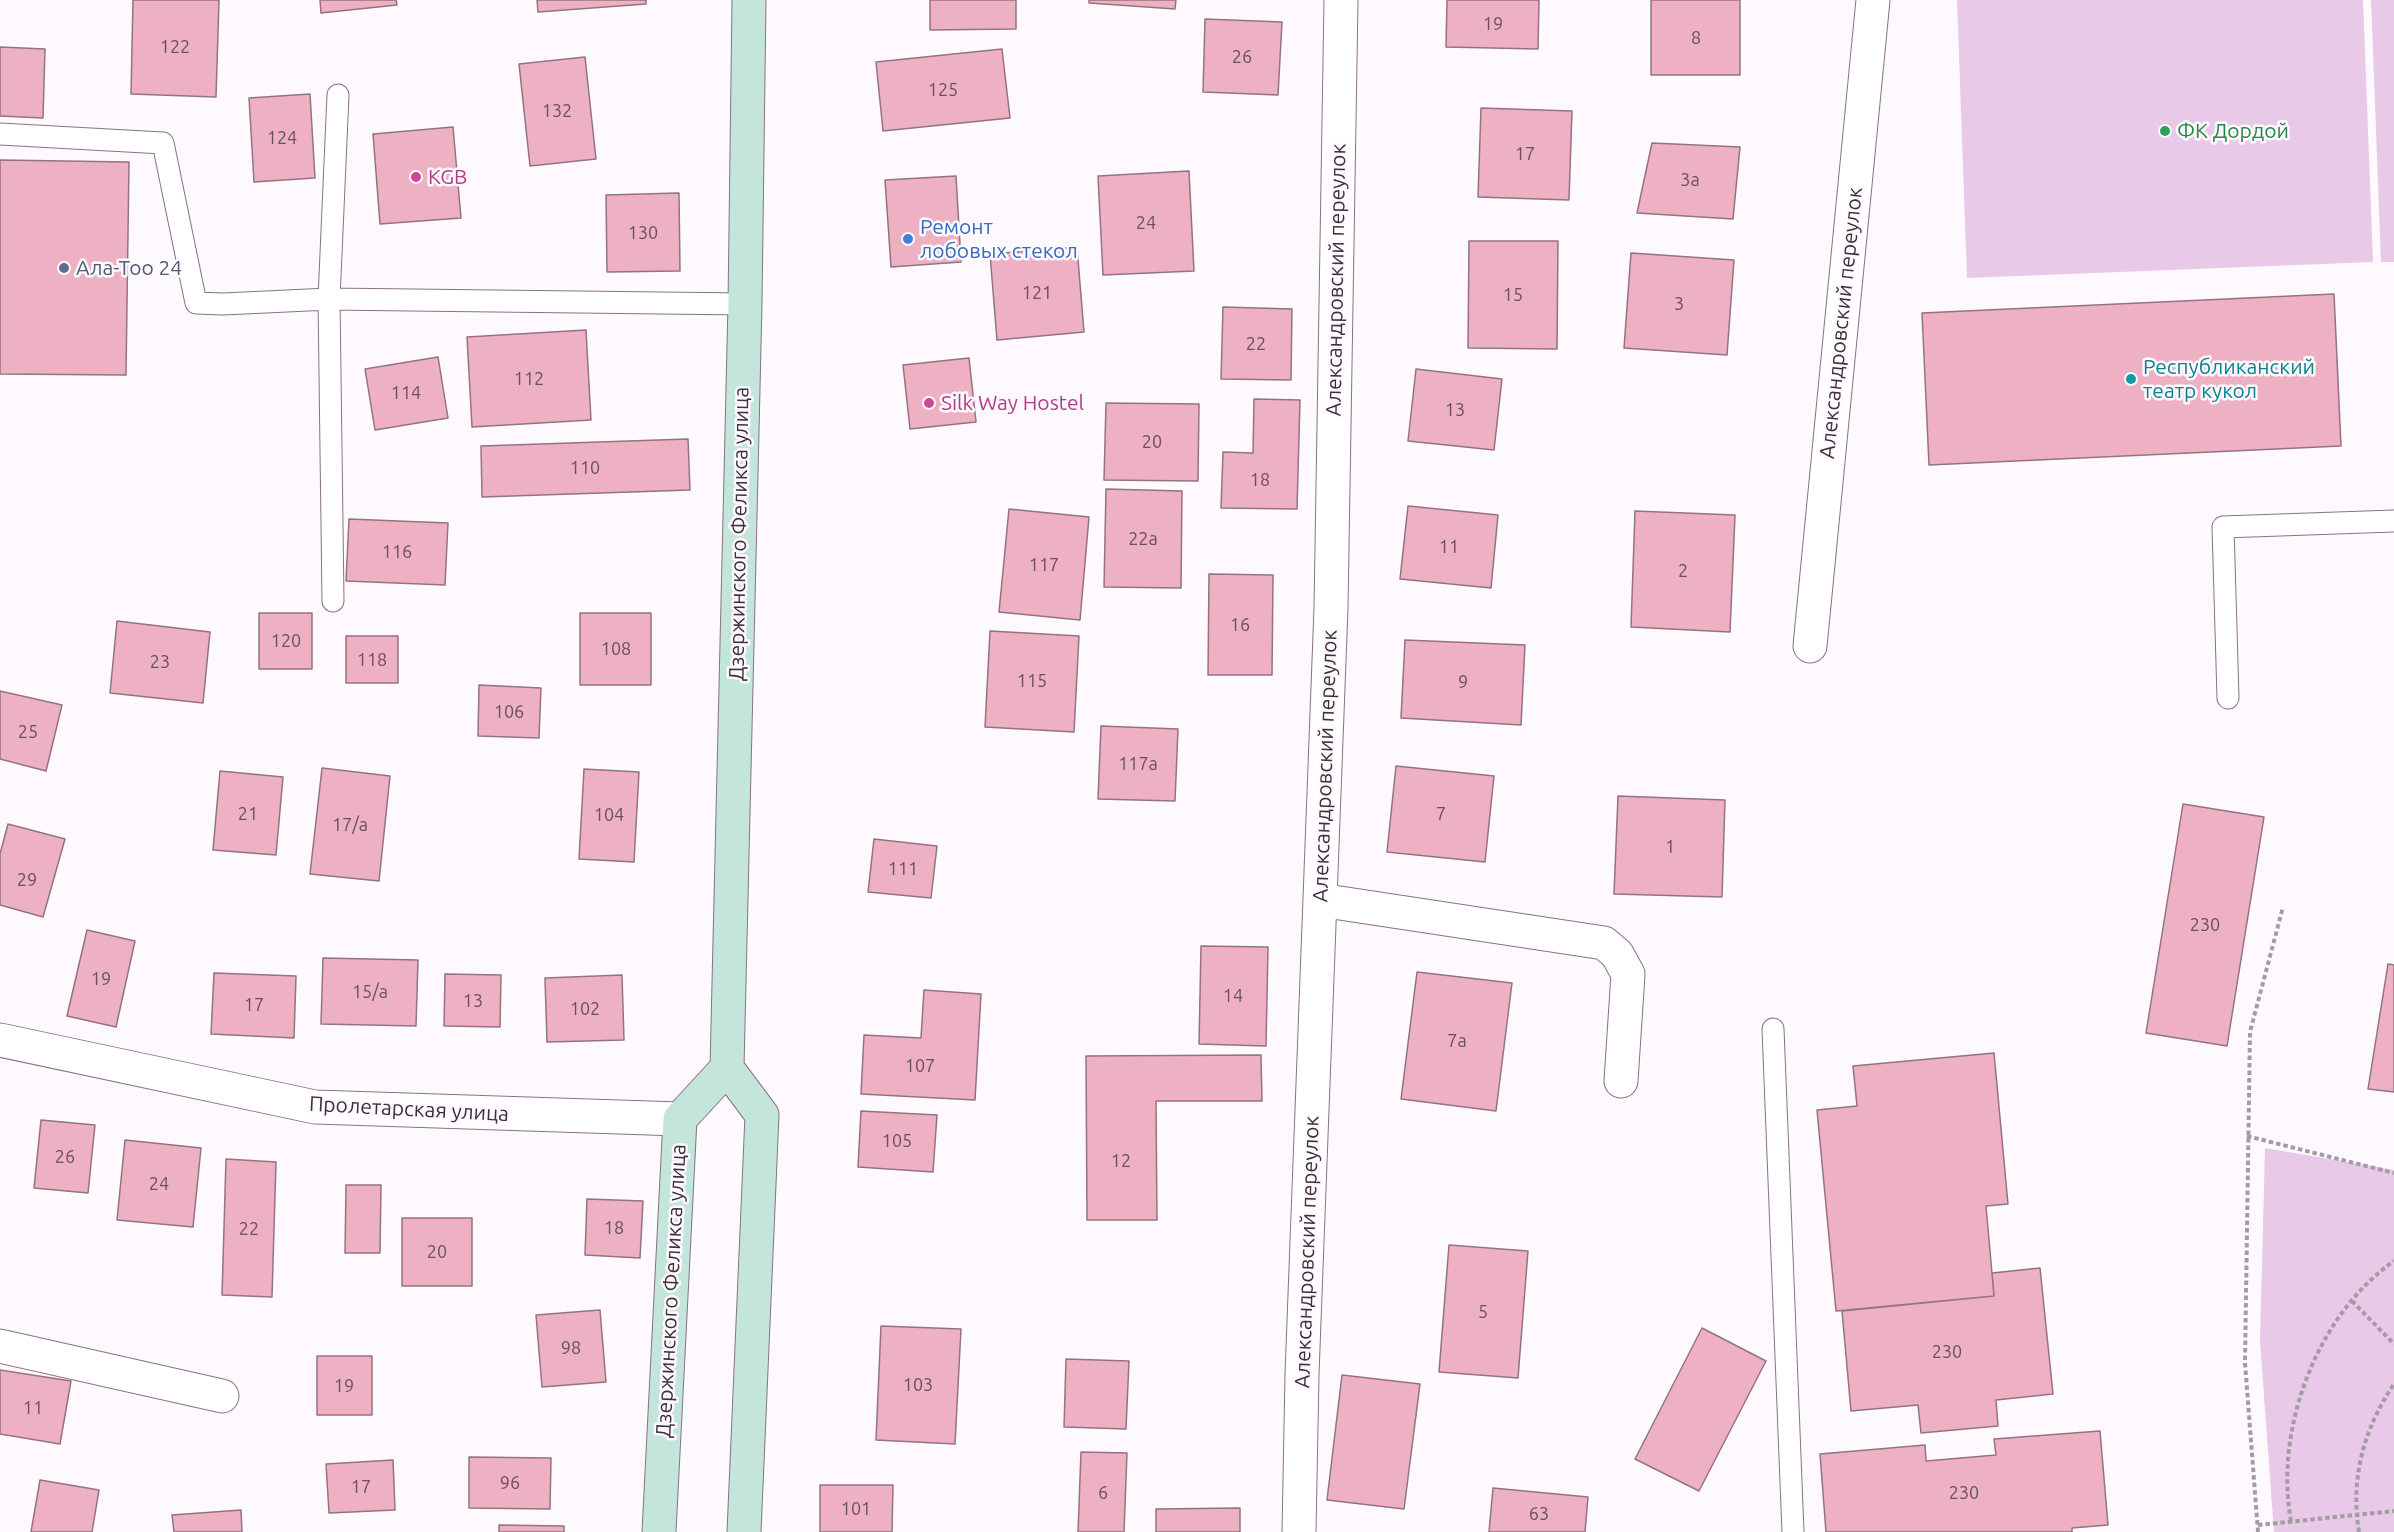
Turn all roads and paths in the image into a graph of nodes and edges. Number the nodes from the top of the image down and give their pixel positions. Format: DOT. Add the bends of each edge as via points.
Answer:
graph roads {
  1 [pos="749,0"];
  2 [pos="1341,0"];
  3 [pos="1873,0"];
  4 [pos="338,95"];
  5 [pos="0,134"];
  6 [pos="329,299"];
  7 [pos="745,304"];
  8 [pos="2394,521"];
  9 [pos="333,601"];
  10 [pos="1810,646"];
  11 [pos="2228,698"];
  12 [pos="1320,900"];
  13 [pos="2283,907"];
  14 [pos="1773,1029"];
  15 [pos="0,1040"];
  16 [pos="727,1068"];
  17 [pos="1621,1081"];
  18 [pos="680,1119"];
  19 [pos="2247,1136"];
  20 [pos="2394,1173"];
  21 [pos="2394,1261"];
  22 [pos="2352,1300"];
  23 [pos="2394,1344"];
  24 [pos="0,1346"];
  25 [pos="2394,1384"];
  26 [pos="222,1396"];
  27 [pos="2394,1511"];
  28 [pos="2356,1515"];
  29 [pos="2291,1521"];
  30 [pos="2258,1525"];
  31 [pos="659,1532"];
  32 [pos="744,1532"];
  33 [pos="1299,1532"];
  34 [pos="1793,1532"];
  35 [pos="2258,1532"];
  36 [pos="2360,1532"];
  1 -- 7 [label="street, Дзержинского Феликса улица"];
  2 -- 12 [label="street, Александровский переулок" via="1331,608"];
  3 -- 10 [label="street, Александровский переулок"];
  4 -- 6 [label="lane"];
  5 -- 6 [label="lane" via="163,143 196,303"];
  6 -- 7 [label="lane"];
  6 -- 9 [label="lane"];
  7 -- 16 [label="street, Дзержинского Феликса улица"];
  8 -- 11 [label="lane" via="2223,527"];
  12 -- 17 [label="street" via="1604,943 1617,954 1628,974"];
  12 -- 33 [label="street, Александровский переулок"];
  13 -- 19 [label="path" via="2250,1032"];
  14 -- 34 [label="lane"];
  15 -- 18 [label="street, Пролетарская улица" via="315,1107"];
  16 -- 18 [label="street, Дзержинского Феликса улица"];
  16 -- 32 [label="street" via="762,1115"];
  18 -- 31 [label="street, Дзержинского Феликса улица"];
  19 -- 20 [label="path"];
  19 -- 30 [label="path" via="2245,1363"];
  21 -- 22 [label="path"];
  22 -- 23 [label="path"];
  22 -- 29 [label="path" via="2320,1346 2300,1396 2288,1449"];
  24 -- 26 [label="street"];
  25 -- 28 [label="path" via="2380,1404 2365,1440 2357,1478"];
  27 -- 28 [label="path"];
  28 -- 29 [label="path"];
  28 -- 36 [label="path"];
  29 -- 30 [label="path"];
  30 -- 35 [label="path"];
}
